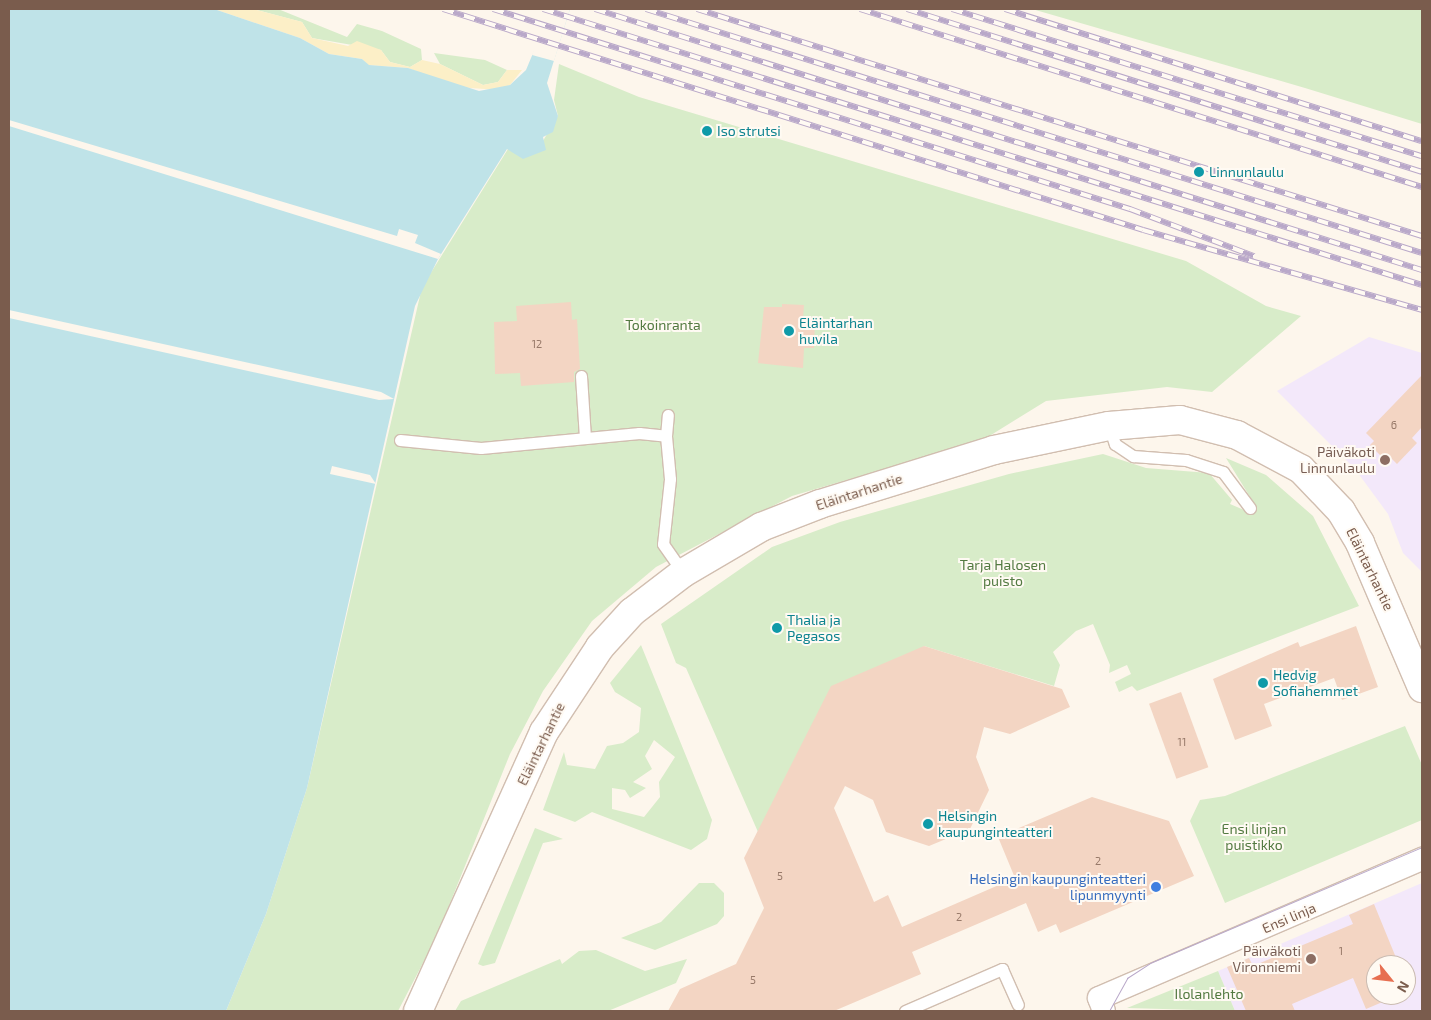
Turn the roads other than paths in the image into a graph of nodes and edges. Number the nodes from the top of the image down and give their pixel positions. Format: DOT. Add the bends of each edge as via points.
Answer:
graph roads {
  1 [pos="581,376"];
  2 [pos="668,415"];
  3 [pos="1109,426"];
  4 [pos="666,436"];
  5 [pos="585,438"];
  6 [pos="400,440"];
  7 [pos="1250,508"];
  8 [pos="683,572"];
  9 [pos="1422,688"];
  10 [pos="1422,859"];
  11 [pos="1018,1005"];
  12 [pos="1102,1005"];
  13 [pos="418,1011"];
  14 [pos="905,1011"];
  1 -- 5 [label="lane"];
  2 -- 4 [label="lane"];
  3 -- 7 [label="lane" via="1115,444 1133,456 1186,460 1223,472"];
  3 -- 8 [label="main road, Eläintarhantie" via="994,450 820,504 761,528"];
  3 -- 9 [label="main road, Eläintarhantie" via="1180,420 1237,435 1301,469 1326,491 1360,543"];
  4 -- 5 [label="lane" via="639,432"];
  4 -- 8 [label="lane" via="670,479 663,544"];
  5 -- 6 [label="lane" via="481,448"];
  8 -- 13 [label="main road, Eläintarhantie" via="632,612 574,682 544,732"];
  10 -- 12 [label="street, Ensi linja"];
  11 -- 14 [label="lane" via="1002,969"];
}
